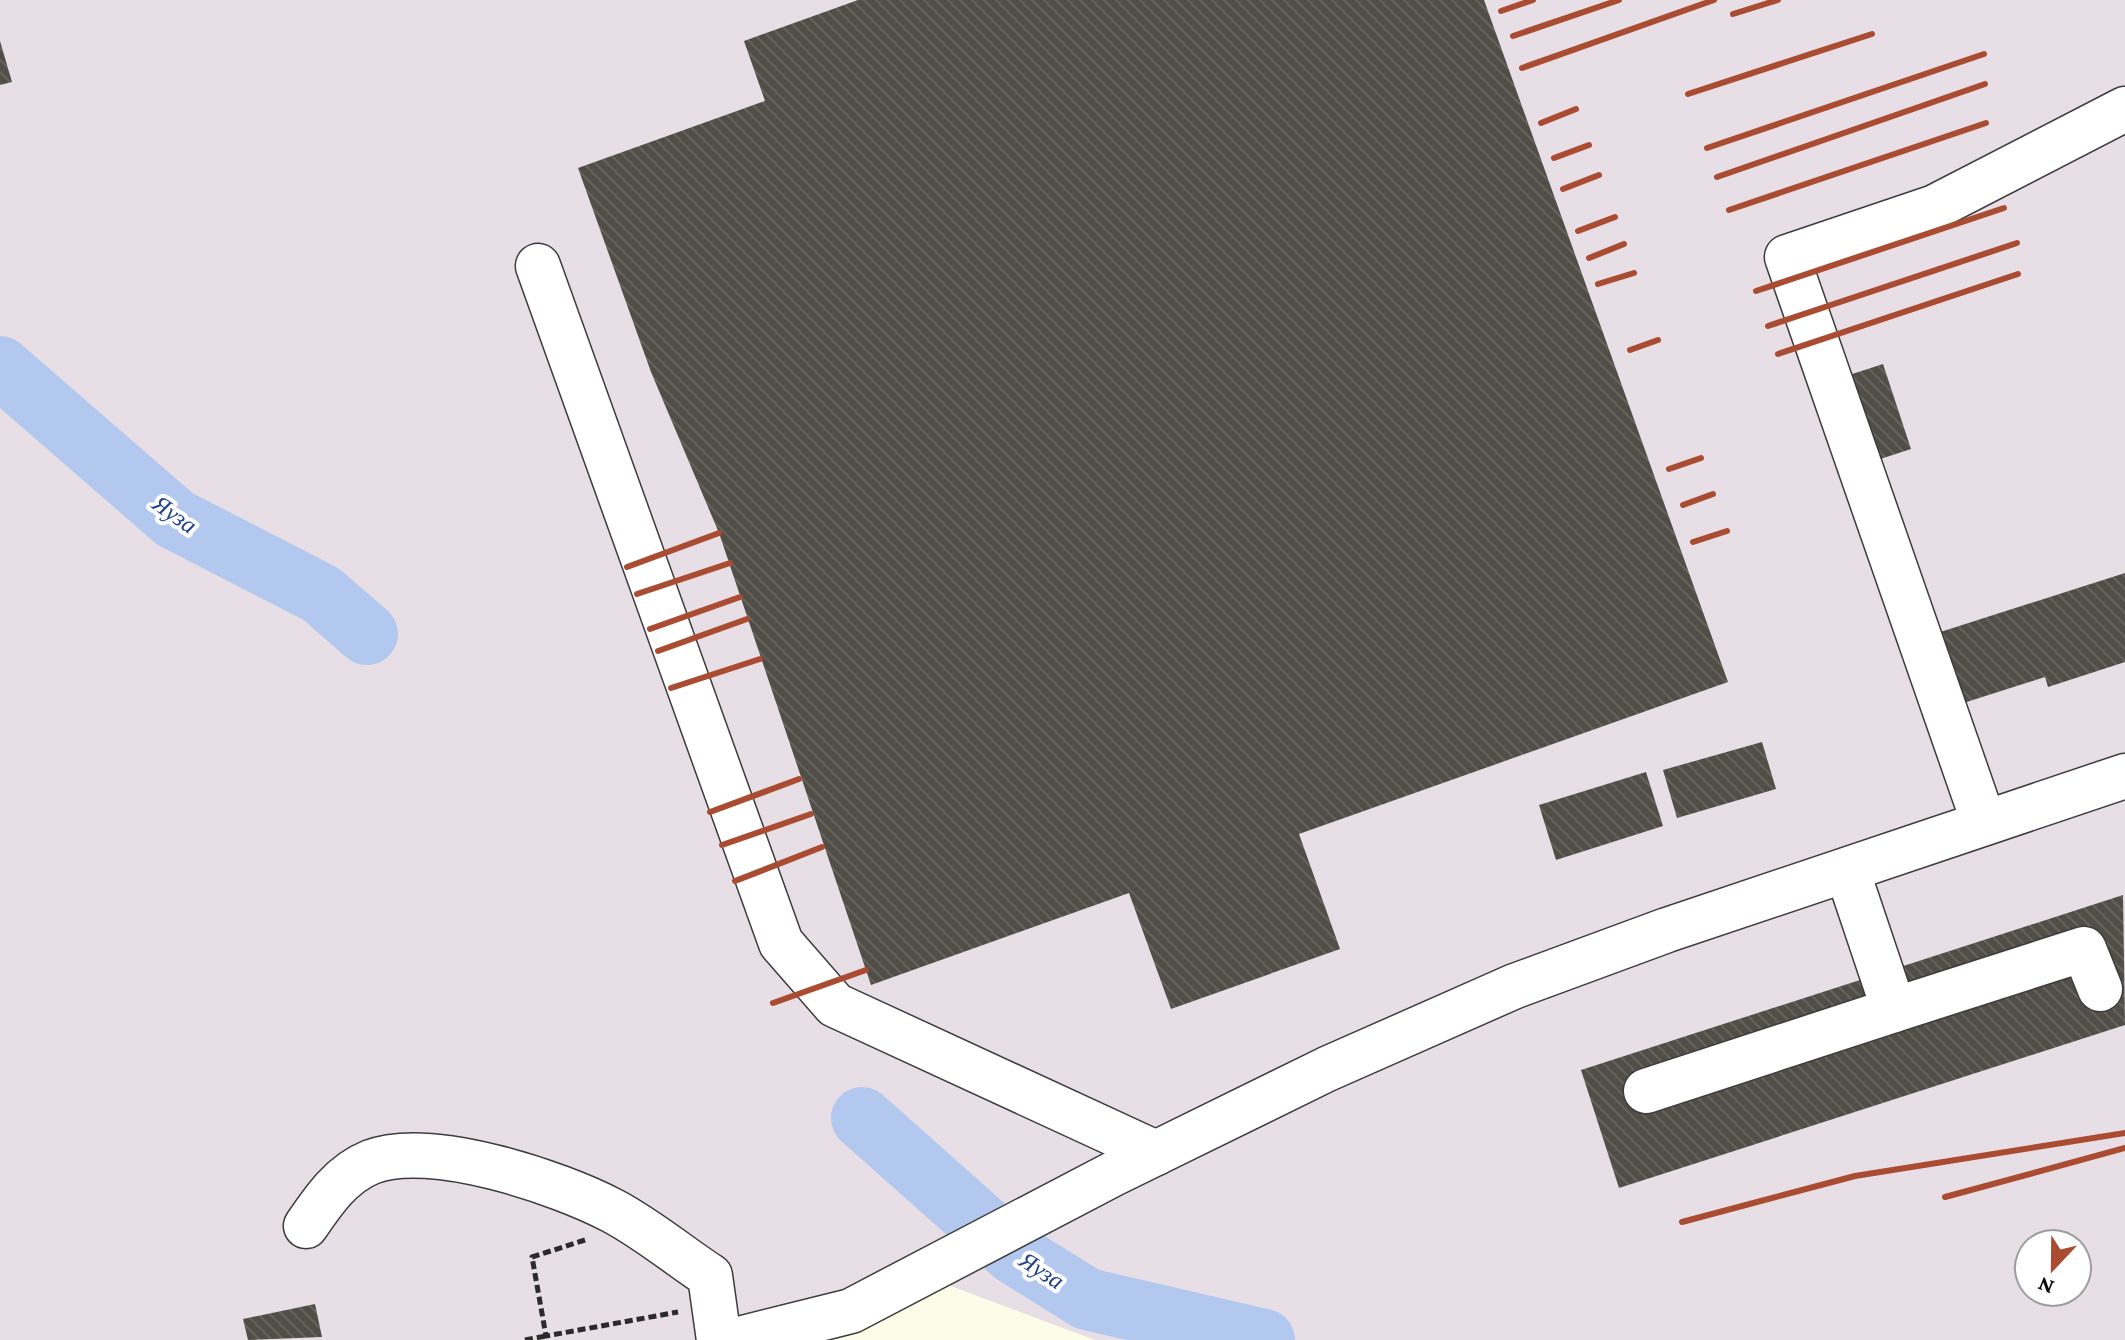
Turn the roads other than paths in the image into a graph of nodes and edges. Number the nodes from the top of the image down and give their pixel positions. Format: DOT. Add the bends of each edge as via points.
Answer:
graph roads {
  1 [pos="2125,109"];
  2 [pos="538,266"];
  3 [pos="2125,776"];
  4 [pos="1984,823"];
  5 [pos="1847,870"];
  6 [pos="2100,989"];
  7 [pos="1894,1010"];
  8 [pos="1646,1091"];
  9 [pos="1156,1153"];
  10 [pos="306,1226"];
  11 [pos="723,1329"];
  1 -- 4 [label="lane" via="1935,207 1787,257"];
  2 -- 9 [label="lane" via="781,943 835,1005"];
  3 -- 4 [label="lane"];
  4 -- 5 [label="lane"];
  5 -- 7 [label="lane"];
  5 -- 9 [label="lane" via="1515,986 1327,1069"];
  6 -- 7 [label="lane" via="2084,949"];
  7 -- 8 [label="lane"];
  9 -- 11 [label="lane" via="851,1311"];
  10 -- 11 [label="lane" via="331,1190 370,1162 415,1153 532,1176 614,1211 710,1276"];
}
